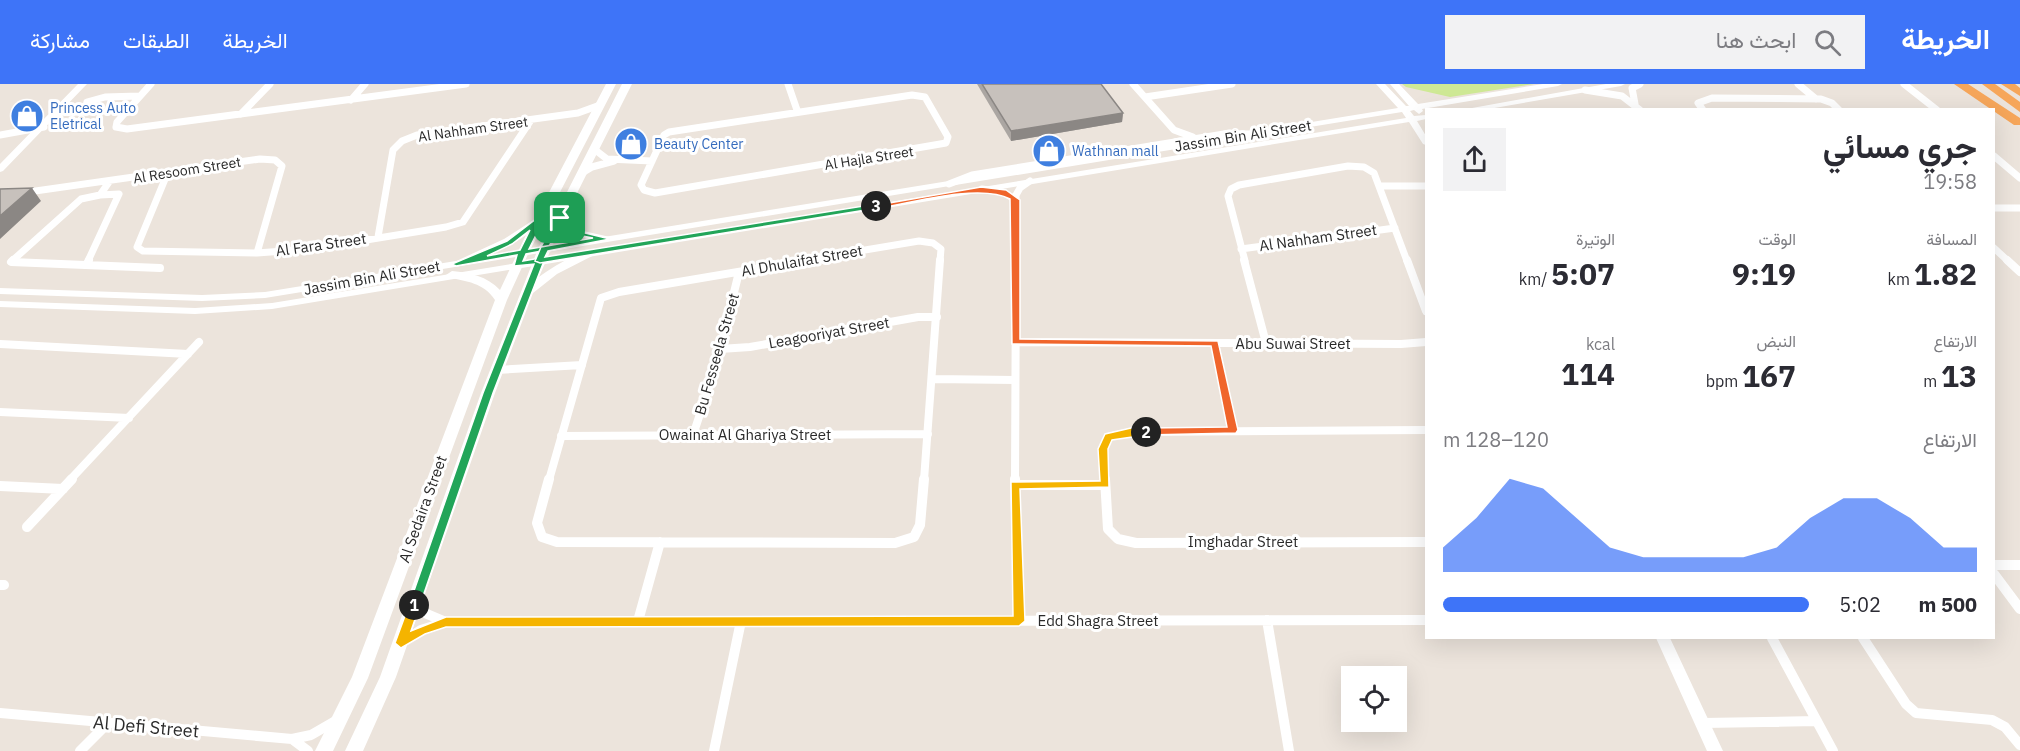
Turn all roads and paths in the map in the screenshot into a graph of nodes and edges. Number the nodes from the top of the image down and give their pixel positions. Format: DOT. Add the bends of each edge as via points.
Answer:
graph roads {
  1 [pos="83,84"];
  2 [pos="151,84"];
  3 [pos="270,84"];
  4 [pos="365,84"];
  5 [pos="466,84"];
  6 [pos="611,84"];
  7 [pos="627,84"];
  8 [pos="788,84"];
  9 [pos="1133,84"];
  10 [pos="1232,84"];
  11 [pos="1394,84"];
  12 [pos="1558,84"];
  13 [pos="1621,84"];
  14 [pos="1640,84"];
  15 [pos="1798,84"];
  16 [pos="1904,84"];
  17 [pos="1960,84"];
  18 [pos="1969,84"];
  19 [pos="1988,84"];
  20 [pos="2007,84"];
  21 [pos="2014,84"];
  22 [pos="458,85"];
  23 [pos="1381,85"];
  24 [pos="2020,87"];
  25 [pos="1583,90"];
  26 [pos="1403,92"];
  27 [pos="96,93"];
  28 [pos="2020,93"];
  29 [pos="139,96"];
  30 [pos="109,97"];
  31 [pos="1145,97"];
  32 [pos="1813,99"];
  33 [pos="351,100"];
  34 [pos="87,102"];
  35 [pos="1444,104"];
  36 [pos="600,105"];
  37 [pos="1638,107"];
  38 [pos="1416,108"];
  39 [pos="1477,108"];
  40 [pos="1702,108"];
  41 [pos="1837,108"];
  42 [pos="1934,108"];
  43 [pos="2020,108"];
  44 [pos="1405,110"];
  45 [pos="797,111"];
  46 [pos="241,114"];
  47 [pos="572,114"];
  48 [pos="1425,118"];
  49 [pos="593,119"];
  50 [pos="1385,119"];
  51 [pos="1412,119"];
  52 [pos="1425,119"];
  53 [pos="531,120"];
  54 [pos="2019,123"];
  55 [pos="44,127"];
  56 [pos="1174,130"];
  57 [pos="14,134"];
  58 [pos="1255,134"];
  59 [pos="0,135"];
  60 [pos="33,137"];
  61 [pos="1200,138"];
  62 [pos="1425,139"];
  63 [pos="1168,143"];
  64 [pos="594,149"];
  65 [pos="1995,157"];
  66 [pos="616,161"];
  67 [pos="652,161"];
  68 [pos="0,169"];
  69 [pos="168,172"];
  70 [pos="582,173"];
  71 [pos="2020,178"];
  72 [pos="1030,181"];
  73 [pos="108,182"];
  74 [pos="949,184"];
  75 [pos="1380,186"];
  76 [pos="1425,186"];
  77 [pos="981,189"];
  78 [pos="100,195"];
  79 [pos="0,196"];
  80 [pos="1016,200"];
  81 [pos="1995,208"];
  82 [pos="2020,208"];
  83 [pos="560,218"];
  84 [pos="540,219"];
  85 [pos="1395,228"];
  86 [pos="378,237"];
  87 [pos="606,239"];
  88 [pos="1241,249"];
  89 [pos="1995,249"];
  90 [pos="523,252"];
  91 [pos="594,252"];
  92 [pos="257,253"];
  93 [pos="542,255"];
  94 [pos="87,264"];
  95 [pos="517,264"];
  96 [pos="160,268"];
  97 [pos="454,269"];
  98 [pos="739,272"];
  99 [pos="2020,272"];
  100 [pos="0,291"];
  101 [pos="528,292"];
  102 [pos="501,300"];
  103 [pos="0,303"];
  104 [pos="1425,308"];
  105 [pos="937,317"];
  106 [pos="199,342"];
  107 [pos="1015,342"];
  108 [pos="1425,342"];
  109 [pos="1215,343"];
  110 [pos="1266,343"];
  111 [pos="0,344"];
  112 [pos="720,349"];
  113 [pos="188,354"];
  114 [pos="582,365"];
  115 [pos="497,370"];
  116 [pos="933,379"];
  117 [pos="1015,380"];
  118 [pos="0,412"];
  119 [pos="129,418"];
  120 [pos="1233,430"];
  121 [pos="1425,430"];
  122 [pos="928,434"];
  123 [pos="693,435"];
  124 [pos="561,436"];
  125 [pos="1015,485"];
  126 [pos="1105,485"];
  127 [pos="0,486"];
  128 [pos="63,489"];
  129 [pos="27,527"];
  130 [pos="660,542"];
  131 [pos="1425,542"];
  132 [pos="1995,565"];
  133 [pos="2020,565"];
  134 [pos="1995,575"];
  135 [pos="415,603"];
  136 [pos="2020,609"];
  137 [pos="1267,620"];
  138 [pos="1425,620"];
  139 [pos="638,621"];
  140 [pos="741,621"];
  141 [pos="1019,621"];
  142 [pos="446,622"];
  143 [pos="1663,639"];
  144 [pos="1773,639"];
  145 [pos="1864,639"];
  146 [pos="401,643"];
  147 [pos="0,713"];
  148 [pos="341,717"];
  149 [pos="1817,721"];
  150 [pos="1702,723"];
  151 [pos="107,724"];
  152 [pos="292,739"];
  153 [pos="2020,745"];
  154 [pos="80,751"];
  155 [pos="308,751"];
  156 [pos="324,751"];
  157 [pos="354,751"];
  158 [pos="714,751"];
  159 [pos="1289,751"];
  160 [pos="1715,751"];
  161 [pos="1833,751"];
  1 -- 55 [label="street"];
  2 -- 29 [label="street"];
  3 -- 46 [label="street"];
  4 -- 33 [label="street"];
  5 -- 22 [label="street"];
  6 -- 36 [label="main road, Al Sedaira Street"];
  7 -- 64 [label="main road, Al Sedaira Street"];
  8 -- 45 [label="street"];
  9 -- 31 [label="street"];
  10 -- 31 [label="street"];
  11 -- 26 [label="street"];
  12 -- 35 [label="street, Jassim Bin Ali Street"];
  13 -- 25 [label="street"];
  14 -- 37 [label="street" via="1632,88"];
  15 -- 32 [label="street"];
  16 -- 42 [label="street"];
  17 -- 54 [label="highway"];
  18 -- 54 [label="highway"];
  19 -- 43 [label="highway"];
  20 -- 28 [label="highway"];
  21 -- 24 [label="highway"];
  22 -- 33 [label="street"];
  23 -- 44 [label="street"];
  23 -- 50 [label="street" via="1386,99"];
  25 -- 37 [label="street" via="1617,94"];
  25 -- 39 [label="street"];
  26 -- 35 [label="street"];
  26 -- 38 [label="street"];
  27 -- 30 [label="street"];
  29 -- 30 [label="street"];
  29 -- 46 [label="street" via="116,127 127,129"];
  30 -- 34 [label="street"];
  31 -- 56 [label="street"];
  32 -- 40 [label="street" via="1712,98 1698,103"];
  32 -- 41 [label="street" via="1828,101"];
  33 -- 46 [label="street"];
  35 -- 38 [label="street, Jassim Bin Ali Street"];
  36 -- 47 [label="street, Al Nahham Street"];
  36 -- 49 [label="main road, Al Sedaira Street"];
  38 -- 44 [label="street, Jassim Bin Ali Street"];
  38 -- 48 [label="street"];
  44 -- 50 [label="street, Jassim Bin Ali Street"];
  44 -- 51 [label="street"];
  45 -- 67 [label="street, Al Hajla Street" via="669,132"];
  45 -- 67 [label="street, Al Hajla Street" via="920,95 925,97 948,137 939,146 655,193 641,185"];
  47 -- 49 [label="street, Al Nahham Street"];
  47 -- 53 [label="street, Al Nahham Street"];
  49 -- 84 [label="main road, Al Sedaira Street"];
  50 -- 51 [label="street, Jassim Bin Ali Street"];
  50 -- 58 [label="street, Jassim Bin Ali Street"];
  50 -- 62 [label="street"];
  50 -- 72 [label="street, Jassim Bin Ali Street"];
  51 -- 52 [label="street, Jassim Bin Ali Street"];
  51 -- 62 [label="street"];
  53 -- 86 [label="street, Al Fara Street" via="463,222"];
  53 -- 86 [label="street, Al Nahham Street" via="417,135 402,141 393,150"];
  55 -- 57 [label="street"];
  55 -- 60 [label="street"];
  56 -- 61 [label="street"];
  56 -- 63 [label="street"];
  57 -- 59 [label="street"];
  57 -- 60 [label="street"];
  58 -- 61 [label="street"];
  58 -- 74 [label="street, Jassim Bin Ali Street"];
  60 -- 68 [label="street"];
  61 -- 63 [label="street"];
  63 -- 74 [label="street" via="972,175"];
  64 -- 66 [label="street"];
  64 -- 70 [label="main road, Al Sedaira Street"];
  65 -- 71 [label="street"];
  66 -- 67 [label="street"];
  66 -- 70 [label="street"];
  69 -- 73 [label="street, Al Resoom Street"];
  69 -- 92 [label="street, Al Fara Street" via="137,247 152,253"];
  69 -- 92 [label="street, Al Resoom Street" via="260,159 282,165"];
  70 -- 83 [label="main road, Al Sedaira Street"];
  72 -- 77 [label="street, Jassim Bin Ali Street"];
  72 -- 80 [label="street" via="1017,192"];
  73 -- 78 [label="street"];
  73 -- 79 [label="street, Al Resoom Street"];
  74 -- 87 [label="street, Jassim Bin Ali Street"];
  75 -- 76 [label="street"];
  75 -- 85 [label="street"];
  75 -- 88 [label="street" via="1374,173 1364,167 1348,166 1236,186 1228,191 1228,196"];
  77 -- 80 [label="street" via="1003,192"];
  77 -- 91 [label="street, Jassim Bin Ali Street"];
  78 -- 94 [label="street" via="119,194"];
  78 -- 94 [label="street" via="81,199 11,262"];
  80 -- 107 [label="street"];
  81 -- 82 [label="street"];
  83 -- 87 [label="main road" via="575,232"];
  83 -- 93 [label="main road, Al Sedaira Street"];
  84 -- 90 [label="main road, Al Sedaira Street"];
  84 -- 97 [label="main road" via="510,242"];
  85 -- 88 [label="street, Al Nahham Street"];
  85 -- 104 [label="street"];
  86 -- 92 [label="street, Al Fara Street" via="311,249"];
  87 -- 93 [label="street, Jassim Bin Ali Street"];
  88 -- 110 [label="street"];
  89 -- 99 [label="street"];
  90 -- 93 [label="street, Jassim Bin Ali Street"];
  90 -- 95 [label="main road, Al Sedaira Street"];
  90 -- 97 [label="street, Jassim Bin Ali Street"];
  91 -- 93 [label="street, Jassim Bin Ali Street"];
  91 -- 101 [label="main road" via="553,272"];
  93 -- 95 [label="street, Jassim Bin Ali Street"];
  93 -- 101 [label="main road, Al Sedaira Street"];
  94 -- 96 [label="street"];
  95 -- 97 [label="street, Jassim Bin Ali Street"];
  95 -- 102 [label="main road, Al Sedaira Street"];
  97 -- 100 [label="street, Jassim Bin Ali Street" via="244,297"];
  97 -- 102 [label="main road" via="487,283"];
  97 -- 103 [label="street, Jassim Bin Ali Street" via="272,306 220,311"];
  98 -- 105 [label="street, Al Dhulaifat Street" via="919,241 933,243 941,249"];
  98 -- 112 [label="street, Bu Fesseela Street"];
  98 -- 114 [label="street, Al Dhulaifat Street" via="601,298"];
  101 -- 115 [label="main road, Al Sedaira Street"];
  102 -- 148 [label="main road, Al Sedaira Street" via="360,678"];
  105 -- 112 [label="street, Leagooriyat Street"];
  105 -- 116 [label="street, Al Dhulaifat Street"];
  106 -- 113 [label="street"];
  107 -- 109 [label="street, Abu Suwai Street"];
  107 -- 117 [label="street"];
  108 -- 110 [label="street, Abu Suwai Street"];
  109 -- 110 [label="street, Abu Suwai Street"];
  109 -- 120 [label="street"];
  111 -- 113 [label="street"];
  112 -- 123 [label="street, Bu Fesseela Street"];
  113 -- 119 [label="street"];
  114 -- 115 [label="street"];
  114 -- 124 [label="street, Al Dhulaifat Street"];
  115 -- 135 [label="main road, Al Sedaira Street"];
  116 -- 117 [label="street"];
  116 -- 122 [label="street, Al Dhulaifat Street"];
  117 -- 125 [label="street"];
  118 -- 119 [label="street"];
  119 -- 128 [label="street"];
  120 -- 121 [label="street, Imghadar Street"];
  120 -- 126 [label="street, Imghadar Street" via="1131,432 1108,437 1103,449"];
  122 -- 123 [label="street, Owainat Al Ghariya Street"];
  122 -- 130 [label="street, Al Dhulaifat Street" via="920,525 914,537 896,543"];
  123 -- 124 [label="street, Owainat Al Ghariya Street"];
  124 -- 130 [label="street, Al Dhulaifat Street" via="537,523 542,537 557,542"];
  125 -- 126 [label="street"];
  125 -- 141 [label="street"];
  126 -- 131 [label="street, Imghadar Street" via="1108,529 1118,539 1136,543"];
  127 -- 128 [label="street"];
  128 -- 129 [label="street"];
  130 -- 139 [label="street"];
  132 -- 133 [label="street"];
  134 -- 136 [label="street"];
  135 -- 142 [label="street, Edd Shagra Street"];
  135 -- 146 [label="main road, Al Sedaira Street"];
  137 -- 138 [label="street, Edd Shagra Street"];
  137 -- 141 [label="street, Edd Shagra Street"];
  137 -- 159 [label="street"];
  139 -- 140 [label="street, Edd Shagra Street"];
  139 -- 142 [label="street, Edd Shagra Street"];
  140 -- 141 [label="street, Edd Shagra Street"];
  140 -- 158 [label="street"];
  142 -- 146 [label="street, Edd Shagra Street" via="421,630"];
  143 -- 150 [label="street"];
  144 -- 149 [label="street"];
  145 -- 153 [label="street" via="1906,704 1917,713 1992,720 2005,727"];
  146 -- 157 [label="main road, Al Sedaira Street"];
  147 -- 151 [label="street, Al Defi Street"];
  148 -- 152 [label="street, Al Defi Street" via="321,730"];
  148 -- 156 [label="main road, Al Sedaira Street"];
  149 -- 150 [label="street"];
  149 -- 161 [label="street"];
  150 -- 160 [label="street"];
  151 -- 152 [label="street, Al Defi Street"];
  151 -- 154 [label="street"];
  152 -- 155 [label="street"];
}
